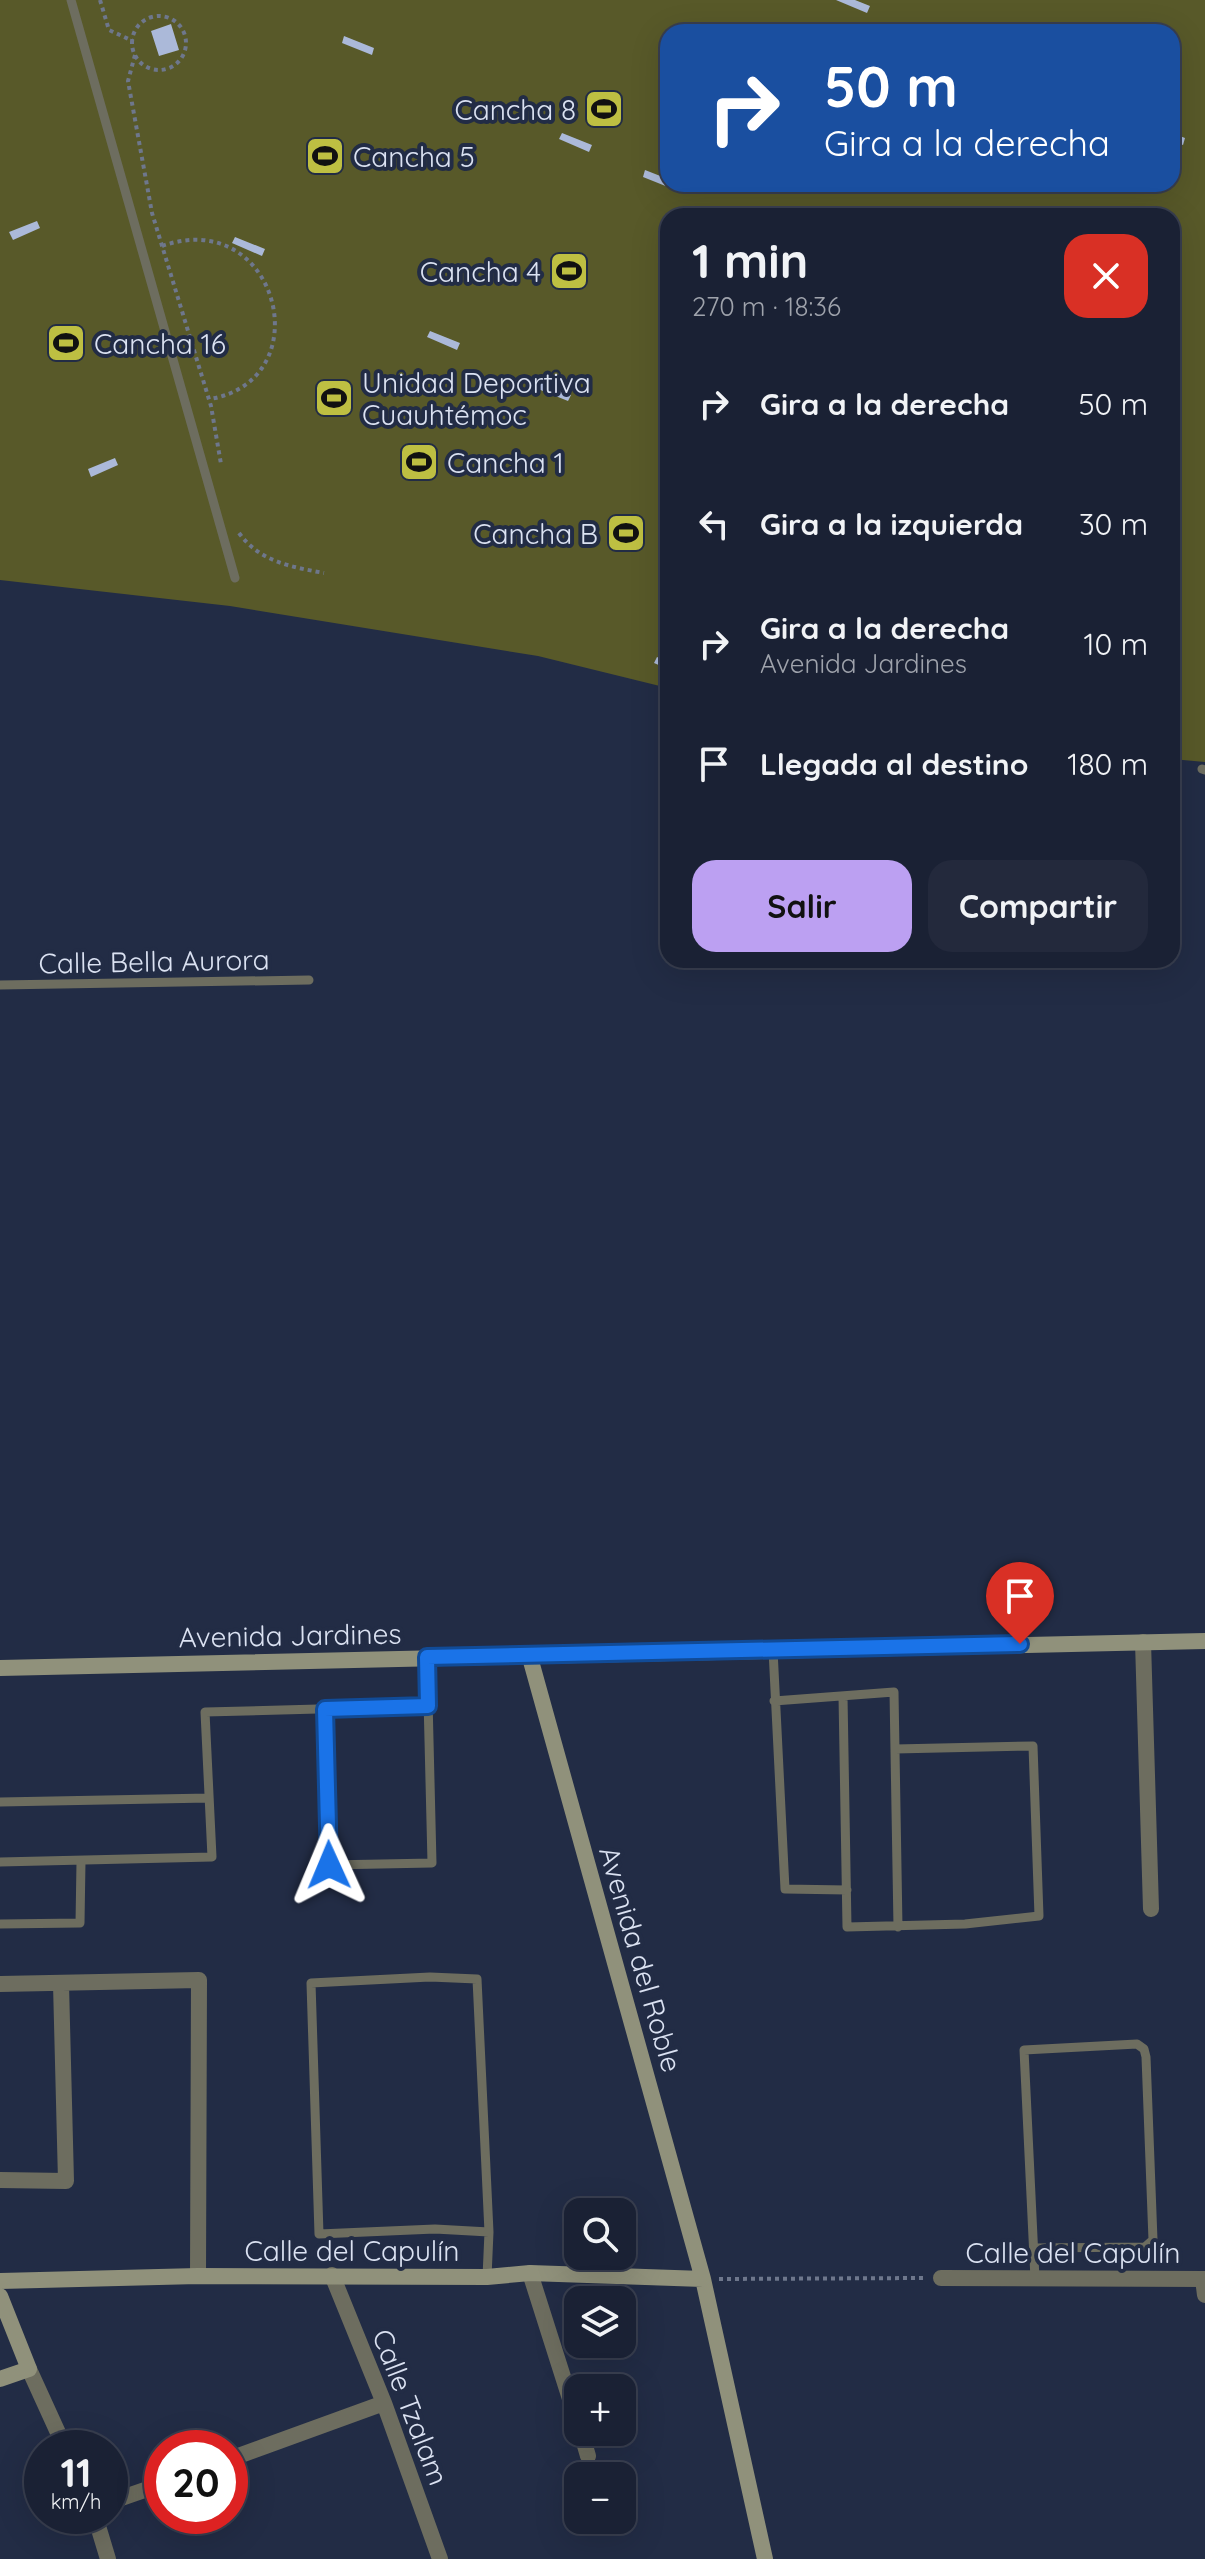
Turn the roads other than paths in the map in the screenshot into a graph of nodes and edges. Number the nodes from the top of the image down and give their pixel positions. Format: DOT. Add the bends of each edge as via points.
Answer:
graph roads {
  1 [pos="71,0"];
  2 [pos="235,578"];
  3 [pos="309,980"];
  4 [pos="0,985"];
  5 [pos="1205,1641"];
  6 [pos="1143,1642"];
  7 [pos="773,1650"];
  8 [pos="529,1654"];
  9 [pos="427,1657"];
  10 [pos="0,1668"];
  11 [pos="843,1696"];
  12 [pos="774,1701"];
  13 [pos="428,1706"];
  14 [pos="325,1709"];
  15 [pos="895,1749"];
  16 [pos="209,1798"];
  17 [pos="0,1802"];
  18 [pos="0,1862"];
  19 [pos="81,1862"];
  20 [pos="847,1890"];
  21 [pos="1151,1909"];
  22 [pos="0,1924"];
  23 [pos="898,1927"];
  24 [pos="0,1984"];
  25 [pos="61,1984"];
  26 [pos="0,2166"];
  27 [pos="0,2180"];
  28 [pos="489,2232"];
  29 [pos="1035,2248"];
  30 [pos="530,2273"];
  31 [pos="332,2275"];
  32 [pos="198,2276"];
  33 [pos="487,2277"];
  34 [pos="941,2278"];
  35 [pos="703,2279"];
  36 [pos="1035,2279"];
  37 [pos="0,2281"];
  38 [pos="1204,2284"];
  39 [pos="0,2296"];
  40 [pos="29,2369"];
  41 [pos="0,2379"];
  42 [pos="564,2380"];
  43 [pos="384,2403"];
  44 [pos="57,2430"];
  45 [pos="585,2446"];
  46 [pos="248,2452"];
  47 [pos="588,2456"];
  48 [pos="100,2534"];
  49 [pos="108,2559"];
  50 [pos="440,2559"];
  51 [pos="765,2559"];
  1 -- 2 [label="lane"];
  3 -- 4 [label="lane, Calle Bella Aurora"];
  5 -- 6 [label="street, Avenida Jardines"];
  6 -- 7 [label="street, Avenida Jardines"];
  6 -- 21 [label="street"];
  7 -- 8 [label="street, Avenida Jardines"];
  7 -- 12 [label="lane"];
  8 -- 9 [label="street, Avenida Jardines"];
  8 -- 35 [label="street, Avenida del Roble"];
  9 -- 10 [label="street, Avenida Jardines"];
  9 -- 13 [label="lane"];
  11 -- 12 [label="lane"];
  11 -- 15 [label="lane" via="894,1692"];
  11 -- 20 [label="lane"];
  12 -- 20 [label="lane" via="785,1889"];
  13 -- 14 [label="lane"];
  13 -- 14 [label="lane" via="432,1863 329,1865"];
  14 -- 16 [label="lane" via="205,1712"];
  15 -- 23 [label="lane"];
  15 -- 23 [label="lane" via="1033,1746 1039,1916"];
  16 -- 17 [label="lane"];
  16 -- 19 [label="lane" via="212,1857"];
  18 -- 19 [label="lane"];
  19 -- 22 [label="lane" via="80,1923"];
  20 -- 23 [label="lane" via="847,1927"];
  24 -- 25 [label="street"];
  25 -- 27 [label="street" via="66,2181"];
  25 -- 32 [label="street" via="199,1980"];
  26 -- 27 [label="street"];
  28 -- 28 [label="lane" via="319,2234 311,1983 477,1979"];
  28 -- 33 [label="lane"];
  29 -- 29 [label="lane" via="1145,2247 1153,2240 1146,2057 1137,2044 1024,2050"];
  29 -- 36 [label="lane"];
  30 -- 33 [label="street, Calle del Capulín"];
  30 -- 35 [label="street, Calle del Capulín"];
  30 -- 42 [label="street"];
  31 -- 32 [label="street, Calle del Capulín"];
  31 -- 33 [label="street, Calle del Capulín"];
  31 -- 43 [label="street, Calle Tzalam"];
  32 -- 37 [label="street, Calle del Capulín"];
  34 -- 36 [label="street, Calle del Capulín"];
  35 -- 51 [label="street, Avenida del Roble"];
  36 -- 38 [label="street, Calle del Capulín"];
  39 -- 40 [label="street"];
  40 -- 41 [label="street"];
  40 -- 44 [label="street"];
  43 -- 46 [label="street"];
  43 -- 50 [label="street, Calle Tzalam"];
  45 -- 47 [label="street"];
  48 -- 49 [label="street"];
}
